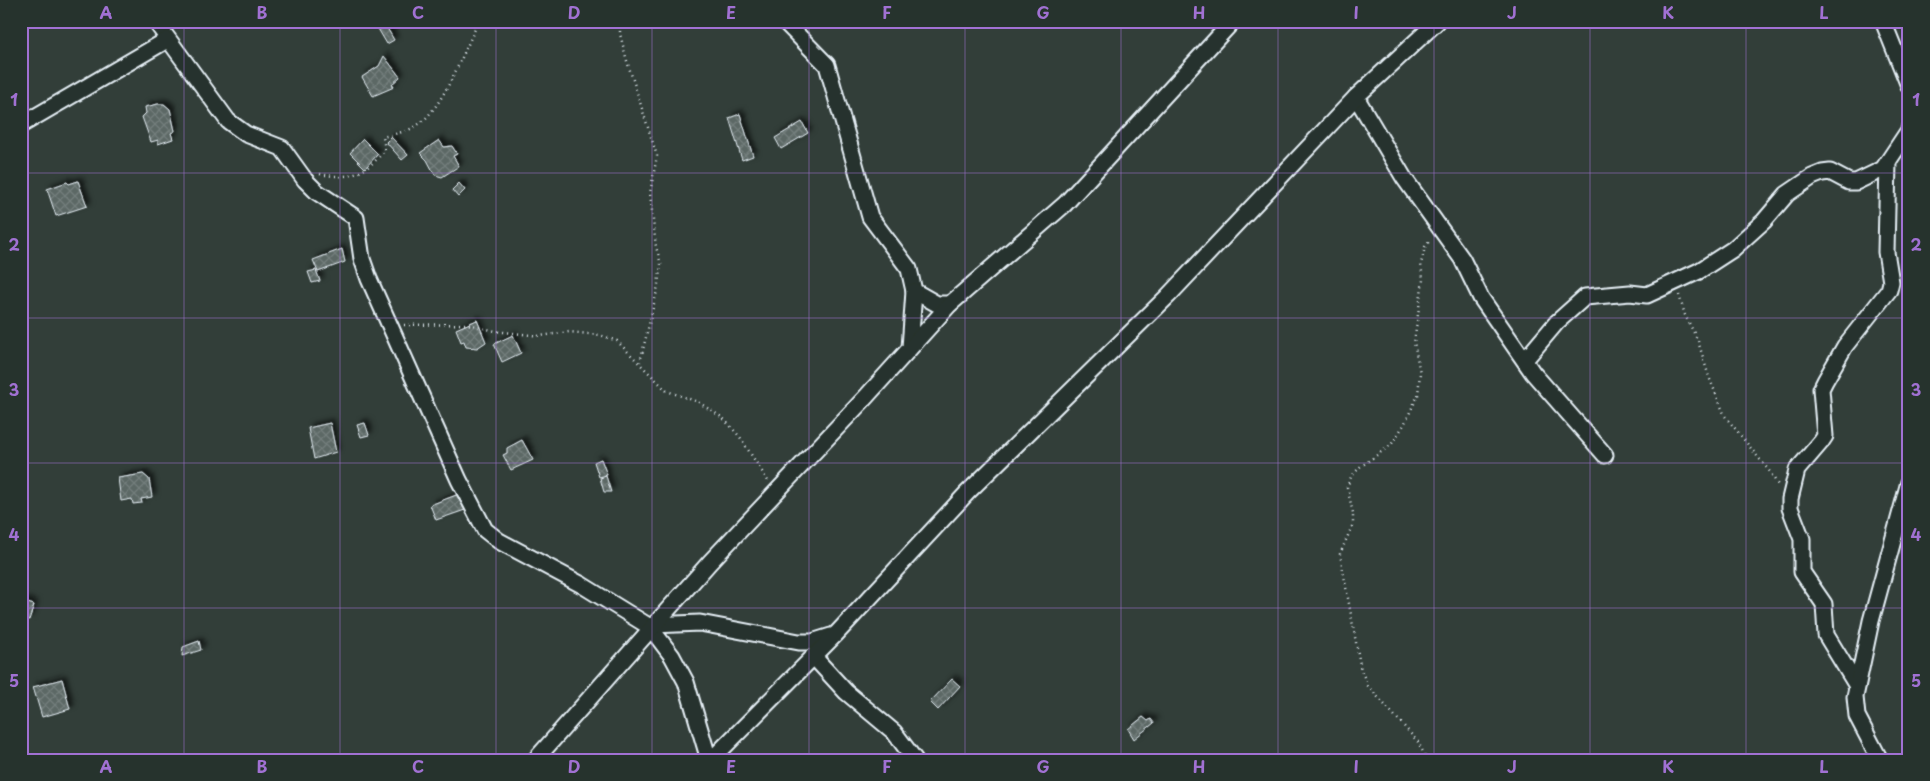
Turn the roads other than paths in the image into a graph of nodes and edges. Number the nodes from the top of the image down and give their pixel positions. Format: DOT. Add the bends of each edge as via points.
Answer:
graph roads {
  1 [pos="155,21"];
  2 [pos="784,21"];
  3 [pos="1233,21"];
  4 [pos="1438,21"];
  5 [pos="1883,21"];
  6 [pos="167,40"];
  7 [pos="1909,86"];
  8 [pos="1356,97"];
  9 [pos="21,125"];
  10 [pos="1909,130"];
  11 [pos="1888,162"];
  12 [pos="914,291"];
  13 [pos="950,304"];
  14 [pos="910,348"];
  15 [pos="1525,360"];
  16 [pos="1605,455"];
  17 [pos="1909,482"];
  18 [pos="652,626"];
  19 [pos="837,633"];
  20 [pos="813,656"];
  21 [pos="1857,686"];
  22 [pos="535,760"];
  23 [pos="710,760"];
  24 [pos="915,760"];
  25 [pos="1880,760"];
  1 -- 6 [label="street"];
  2 -- 12 [label="street" via="827,65 870,217 909,269"];
  3 -- 13 [label="street" via="1065,204"];
  4 -- 8 [label="street"];
  5 -- 7 [label="street"];
  6 -- 9 [label="street"];
  6 -- 18 [label="street" via="228,122 246,134 282,148 316,192 356,218 362,259 369,279 459,480 485,530 499,541"];
  8 -- 15 [label="street" via="1404,178 1462,259 1481,298"];
  8 -- 19 [label="street" via="1175,289 968,492"];
  10 -- 11 [label="street"];
  11 -- 15 [label="street" via="1875,174 1856,182 1849,182 1830,172 1812,178 1787,194 1733,249 1647,295 1630,292 1585,297 1557,322"];
  11 -- 21 [label="street" via="1886,252 1890,290 1845,346 1821,389 1824,436 1798,470 1790,499 1790,508 1802,539 1802,572 1824,604 1826,635"];
  12 -- 13 [label="street" via="937,304"];
  12 -- 14 [label="street"];
  13 -- 14 [label="street"];
  14 -- 18 [label="street"];
  15 -- 16 [label="street"];
  17 -- 21 [label="street" via="1871,620"];
  18 -- 19 [label="street" via="700,623 799,642 812,642"];
  18 -- 22 [label="street"];
  18 -- 23 [label="street" via="686,682"];
  19 -- 20 [label="street"];
  20 -- 23 [label="street"];
  20 -- 24 [label="street" via="846,692 894,732"];
  21 -- 25 [label="street" via="1857,716"];
}
